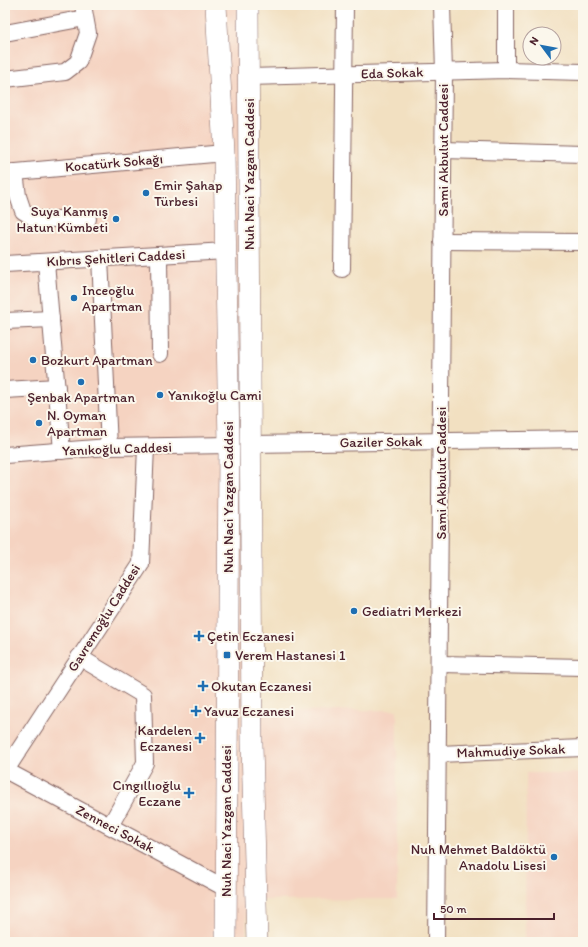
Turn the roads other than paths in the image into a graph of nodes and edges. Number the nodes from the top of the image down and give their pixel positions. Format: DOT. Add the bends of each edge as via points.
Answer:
graph roads {
  1 [pos="216,5"];
  2 [pos="248,5"];
  3 [pos="345,5"];
  4 [pos="442,5"];
  5 [pos="506,5"];
  6 [pos="84,11"];
  7 [pos="5,33"];
  8 [pos="506,70"];
  9 [pos="444,72"];
  10 [pos="583,72"];
  11 [pos="344,75"];
  12 [pos="248,77"];
  13 [pos="5,79"];
  14 [pos="443,150"];
  15 [pos="224,153"];
  16 [pos="583,154"];
  17 [pos="10,173"];
  18 [pos="88,219"];
  19 [pos="442,241"];
  20 [pos="583,242"];
  21 [pos="226,251"];
  22 [pos="159,255"];
  23 [pos="100,258"];
  24 [pos="46,262"];
  25 [pos="5,264"];
  26 [pos="342,268"];
  27 [pos="51,319"];
  28 [pos="5,321"];
  29 [pos="160,354"];
  30 [pos="57,387"];
  31 [pos="5,390"];
  32 [pos="583,439"];
  33 [pos="441,442"];
  34 [pos="251,444"];
  35 [pos="229,445"];
  36 [pos="109,447"];
  37 [pos="146,447"];
  38 [pos="62,451"];
  39 [pos="5,455"];
  40 [pos="79,657"];
  41 [pos="440,664"];
  42 [pos="583,667"];
  43 [pos="583,748"];
  44 [pos="439,754"];
  45 [pos="5,770"];
  46 [pos="110,826"];
  47 [pos="225,888"];
  48 [pos="226,942"];
  49 [pos="257,942"];
  50 [pos="436,942"];
  1 -- 15 [label="main road, Nuh Naci Yazgan Caddesi"];
  2 -- 12 [label="main road, Nuh Naci Yazgan Caddesi"];
  3 -- 11 [label="street"];
  4 -- 9 [label="street, Sami Akbulut Caddesi"];
  5 -- 8 [label="street"];
  6 -- 7 [label="street"];
  6 -- 13 [label="street" via="88,33 78,62 65,72"];
  8 -- 9 [label="street, Eda Sokak"];
  8 -- 10 [label="street, Eda Sokak"];
  9 -- 11 [label="street, Eda Sokak"];
  9 -- 14 [label="street, Sami Akbulut Caddesi"];
  11 -- 12 [label="street, Eda Sokak"];
  11 -- 26 [label="street"];
  12 -- 34 [label="main road, Nuh Naci Yazgan Caddesi"];
  14 -- 16 [label="street"];
  14 -- 19 [label="street, Sami Akbulut Caddesi"];
  15 -- 17 [label="street, Kocatürk Sokağı"];
  15 -- 21 [label="main road, Nuh Naci Yazgan Caddesi"];
  17 -- 18 [label="street" via="23,212 36,219"];
  19 -- 20 [label="street"];
  19 -- 33 [label="street, Sami Akbulut Caddesi"];
  21 -- 22 [label="street, Kıbrıs Şehitleri Caddesi"];
  21 -- 35 [label="main road, Nuh Naci Yazgan Caddesi"];
  22 -- 23 [label="street, Kıbrıs Şehitleri Caddesi"];
  22 -- 29 [label="street"];
  23 -- 24 [label="street, Kıbrıs Şehitleri Caddesi"];
  23 -- 36 [label="street"];
  24 -- 25 [label="street, Kıbrıs Şehitleri Caddesi"];
  24 -- 27 [label="street"];
  27 -- 28 [label="street"];
  27 -- 30 [label="street"];
  30 -- 31 [label="street"];
  30 -- 38 [label="street"];
  32 -- 33 [label="street, Gaziler Sokak"];
  33 -- 34 [label="street, Gaziler Sokak"];
  33 -- 41 [label="street, Sami Akbulut Caddesi"];
  34 -- 49 [label="main road, Nuh Naci Yazgan Caddesi" via="252,736"];
  35 -- 37 [label="street, Yanıkoğlu Caddesi"];
  35 -- 47 [label="main road, Nuh Naci Yazgan Caddesi"];
  36 -- 37 [label="street, Yanıkoğlu Caddesi"];
  36 -- 38 [label="street, Yanıkoğlu Caddesi"];
  37 -- 40 [label="street, Gavremoğlu Caddesi" via="141,564"];
  38 -- 39 [label="street, Yanıkoğlu Caddesi"];
  40 -- 45 [label="street, Gavremoğlu Caddesi"];
  40 -- 46 [label="street" via="143,695 145,762"];
  41 -- 42 [label="street"];
  41 -- 44 [label="street, Sami Akbulut Caddesi"];
  43 -- 44 [label="street, Mahmudiye Sokak"];
  44 -- 50 [label="street, Sami Akbulut Caddesi"];
  45 -- 46 [label="street, Zenneci Sokak"];
  46 -- 47 [label="street, Zenneci Sokak"];
  47 -- 48 [label="main road, Nuh Naci Yazgan Caddesi"];
}
